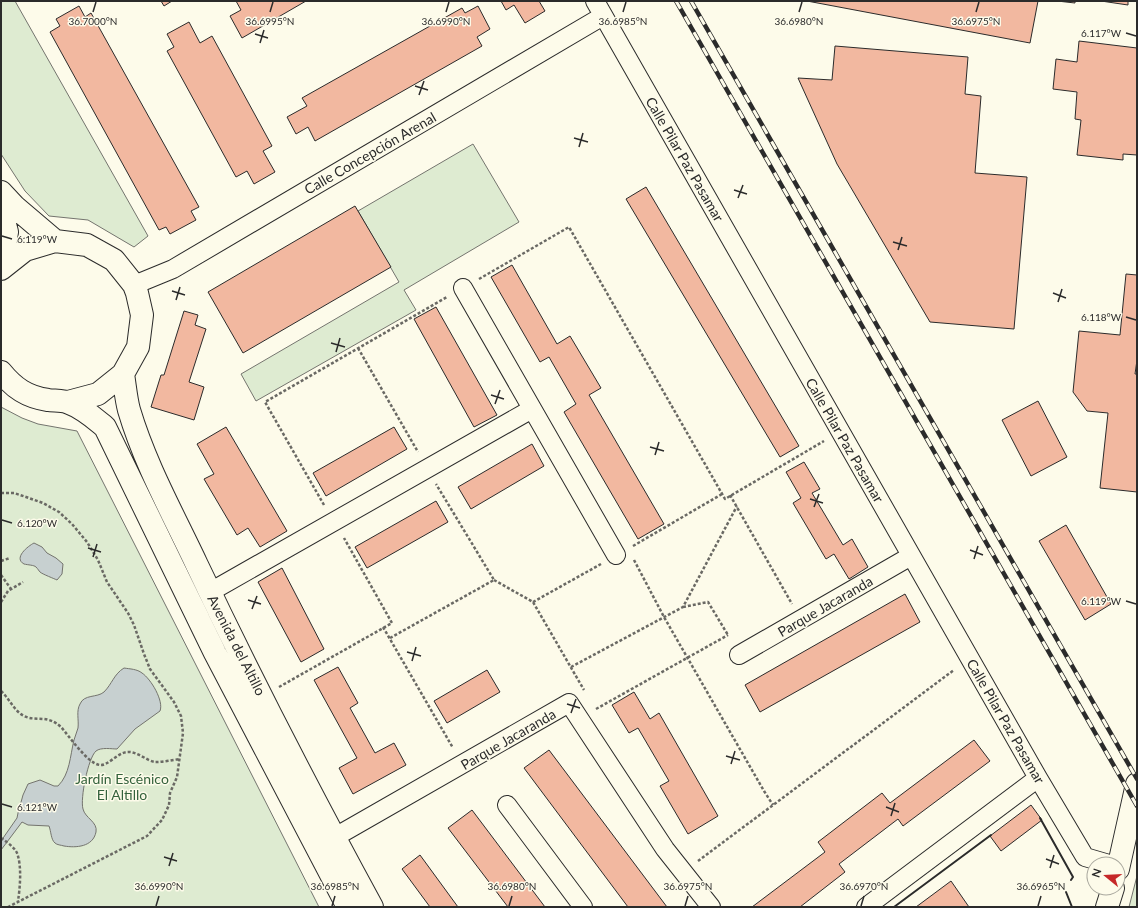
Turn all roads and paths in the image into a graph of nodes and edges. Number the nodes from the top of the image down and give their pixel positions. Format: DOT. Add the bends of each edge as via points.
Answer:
graph roads {
  1 [pos="599,8"];
  2 [pos="1,192"];
  3 [pos="1,209"];
  4 [pos="56,241"];
  5 [pos="1,269"];
  6 [pos="134,285"];
  7 [pos="464,288"];
  8 [pos="358,348"];
  9 [pos="1,372"];
  10 [pos="123,374"];
  11 [pos="68,402"];
  12 [pos="532,409"];
  13 [pos="427,468"];
  14 [pos="1,493"];
  15 [pos="730,495"];
  16 [pos="737,506"];
  17 [pos="334,522"];
  18 [pos="624,555"];
  19 [pos="911,556"];
  20 [pos="10,558"];
  21 [pos="1,561"];
  22 [pos="1,575"];
  23 [pos="494,580"];
  24 [pos="23,582"];
  25 [pos="11,589"];
  26 [pos="210,592"];
  27 [pos="1,602"];
  28 [pos="682,607"];
  29 [pos="664,617"];
  30 [pos="801,620"];
  31 [pos="383,627"];
  32 [pos="390,638"];
  33 [pos="739,655"];
  34 [pos="688,658"];
  35 [pos="970,658"];
  36 [pos="570,667"];
  37 [pos="1,691"];
  38 [pos="262,697"];
  39 [pos="569,703"];
  40 [pos="593,704"];
  41 [pos="180,759"];
  42 [pos="463,764"];
  43 [pos="1038,778"];
  44 [pos="1137,784"];
  45 [pos="507,804"];
  46 [pos="773,805"];
  47 [pos="335,837"];
  48 [pos="1,838"];
  49 [pos="1086,856"];
  50 [pos="1119,856"];
  51 [pos="684,872"];
  52 [pos="1110,896"];
  53 [pos="18,902"];
  54 [pos="8,907"];
  55 [pos="348,907"];
  56 [pos="372,907"];
  57 [pos="583,907"];
  58 [pos="711,907"];
  59 [pos="866,907"];
  60 [pos="1107,907"];
  1 -- 6 [label="street, Calle Concepción Arenal" via="173,269"];
  1 -- 19 [label="street, Calle Pilar Paz Pasamar"];
  2 -- 4 [label="street"];
  3 -- 5 [label="street, Avenida del Altillo" via="7,232"];
  4 -- 5 [label="street, Avenida del Altillo" via="26,250"];
  4 -- 6 [label="street, Avenida del Altillo" via="87,245 114,260"];
  6 -- 10 [label="street, Avenida del Altillo" via="142,315 138,346"];
  7 -- 12 [label="street"];
  8 -- 13 [label="path"];
  9 -- 11 [label="street, Avenida del Altillo" via="9,383 24,393 37,398"];
  10 -- 11 [label="street, Avenida del Altillo" via="98,394"];
  10 -- 26 [label="street, Avenida del Altillo" via="128,408 143,451"];
  11 -- 55 [label="street, Avenida del Altillo" via="91,415 105,427 215,653"];
  12 -- 13 [label="street"];
  12 -- 18 [label="street"];
  13 -- 17 [label="street"];
  13 -- 23 [label="path"];
  14 -- 41 [label="path" via="14,493 43,503 59,512 87,542 107,582 134,625 150,669 181,716 183,733"];
  15 -- 16 [label="path"];
  16 -- 28 [label="path"];
  16 -- 30 [label="path"];
  17 -- 26 [label="street"];
  17 -- 31 [label="path" via="392,623"];
  18 -- 29 [label="path"];
  19 -- 30 [label="street, Parque Jacaranda"];
  19 -- 35 [label="street, Calle Pilar Paz Pasamar"];
  20 -- 21 [label="path"];
  22 -- 25 [label="path"];
  23 -- 32 [label="path"];
  23 -- 36 [label="path" via="532,602"];
  24 -- 25 [label="path"];
  25 -- 27 [label="path"];
  26 -- 38 [label="street, Avenida del Altillo"];
  28 -- 29 [label="path"];
  28 -- 34 [label="path" via="708,602 728,635"];
  29 -- 34 [label="path"];
  29 -- 36 [label="path"];
  30 -- 33 [label="street, Parque Jacaranda"];
  31 -- 32 [label="path"];
  31 -- 38 [label="path"];
  32 -- 42 [label="path"];
  34 -- 40 [label="path" via="597,710"];
  34 -- 46 [label="path"];
  35 -- 43 [label="street, Calle Pilar Paz Pasamar"];
  35 -- 46 [label="path"];
  36 -- 39 [label="path" via="586,693"];
  37 -- 41 [label="path" via="24,716 44,718 61,727 73,743 99,766 127,752 154,762"];
  38 -- 47 [label="street, Avenida del Altillo"];
  39 -- 42 [label="street, Parque Jacaranda"];
  39 -- 51 [label="street, Parque Jacaranda" via="665,849"];
  41 -- 53 [label="path" via="169,805 162,820 147,836"];
  42 -- 47 [label="street, Parque Jacaranda"];
  43 -- 49 [label="street, Calle Pilar Paz Pasamar"];
  43 -- 59 [label="street"];
  44 -- 50 [label="street"];
  45 -- 57 [label="street"];
  46 -- 51 [label="path"];
  47 -- 56 [label="street, Avenida del Altillo"];
  48 -- 53 [label="path" via="17,853 20,868"];
  51 -- 58 [label="street, Parque Jacaranda"];
  52 -- 60 [label="street"];
  53 -- 54 [label="path"];
}
